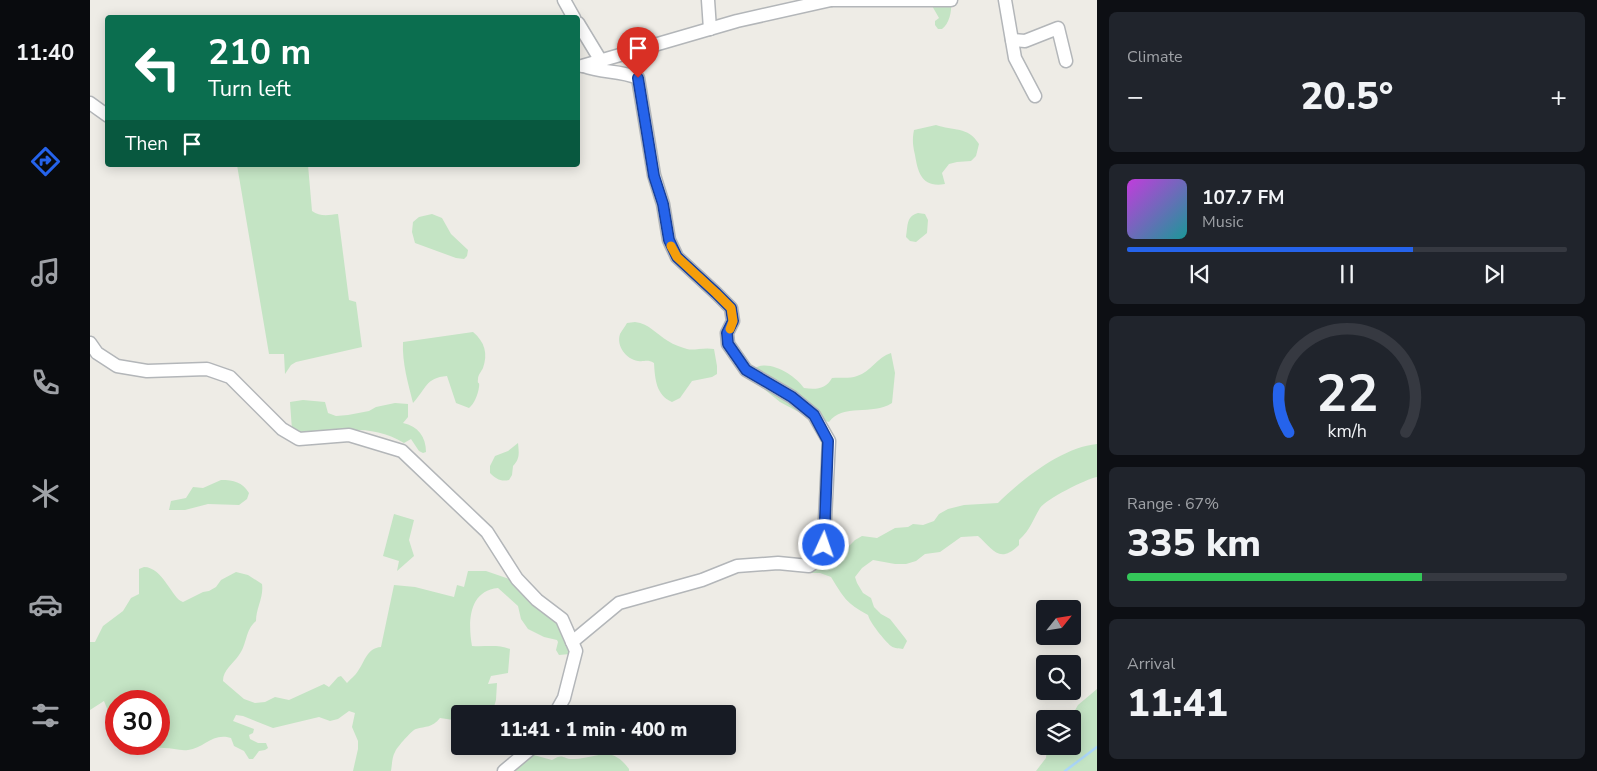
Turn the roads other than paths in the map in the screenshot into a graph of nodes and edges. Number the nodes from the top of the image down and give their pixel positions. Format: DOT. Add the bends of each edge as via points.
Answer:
graph roads {
  1 [pos="564,0"];
  2 [pos="708,0"];
  3 [pos="833,0"];
  4 [pos="950,0"];
  5 [pos="1005,0"];
  6 [pos="782,6"];
  7 [pos="572,15"];
  8 [pos="580,26"];
  9 [pos="710,28"];
  10 [pos="1012,40"];
  11 [pos="601,61"];
  12 [pos="1066,61"];
  13 [pos="581,67"];
  14 [pos="1035,96"];
  15 [pos="90,103"];
  16 [pos="105,114"];
  17 [pos="90,343"];
  18 [pos="572,642"];
  19 [pos="560,705"];
  20 [pos="523,755"];
  21 [pos="504,771"];
  1 -- 7 [label="street"];
  2 -- 9 [label="street"];
  3 -- 4 [label="street"];
  3 -- 6 [label="street"];
  5 -- 10 [label="street"];
  6 -- 9 [label="street"];
  8 -- 11 [label="street"];
  9 -- 11 [label="street"];
  10 -- 12 [label="street" via="1025,41 1058,28"];
  10 -- 14 [label="street" via="1015,58"];
  11 -- 13 [label="street"];
  13 -- 18 [label="street" via="626,73 638,78 654,176 669,240 677,257 731,308 733,321 727,333 728,344 746,370 792,397 814,415 828,441 823,557 809,566 778,563 736,566 702,580 619,603"];
  15 -- 16 [label="street"];
  17 -- 18 [label="street" via="97,353 117,366 147,371 207,369 230,377 282,429 299,439 349,435 402,450 487,532 517,579 562,619"];
  18 -- 19 [label="street" via="576,650"];
  20 -- 21 [label="street"];
}
